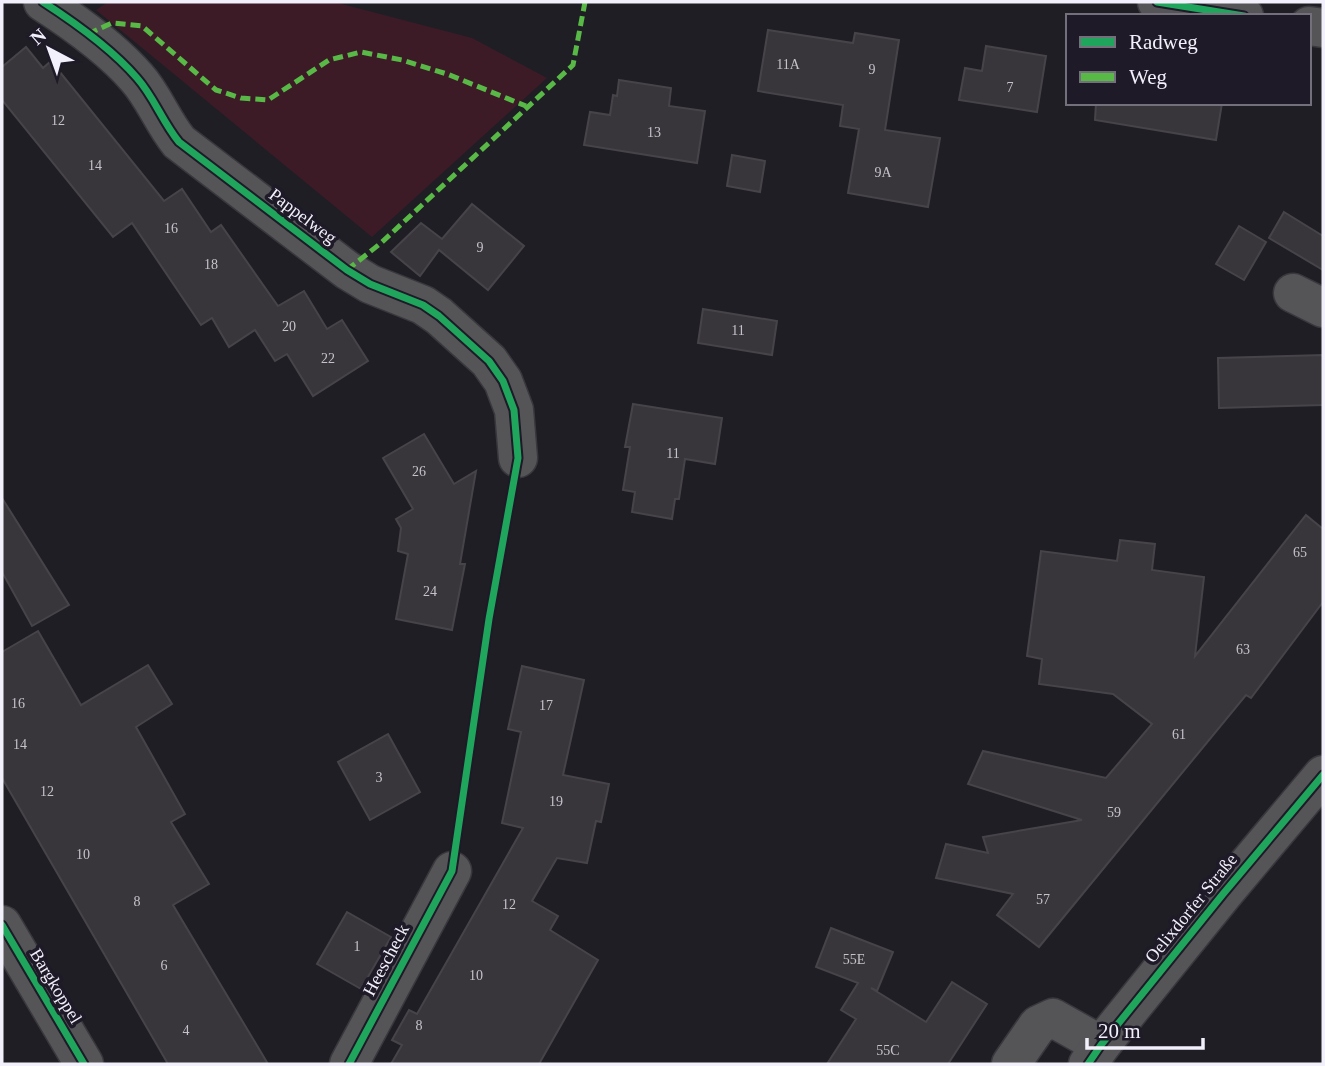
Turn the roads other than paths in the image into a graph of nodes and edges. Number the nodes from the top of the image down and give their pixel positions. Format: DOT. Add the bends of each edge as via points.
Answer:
graph roads {
  1 [pos="43,2"];
  2 [pos="1157,2"];
  3 [pos="1232,14"];
  4 [pos="519,458"];
  5 [pos="1323,775"];
  6 [pos="452,871"];
  7 [pos="2,925"];
  8 [pos="1094,1055"];
  9 [pos="84,1064"];
  10 [pos="349,1064"];
  11 [pos="1011,1064"];
  1 -- 4 [label="street, Pappelweg" via="136,77 179,142 347,270 439,316 489,361 514,410"];
  2 -- 3 [label="street"];
  5 -- 8 [label="street, Oelixdorfer Straße"];
  6 -- 10 [label="street, Heescheck"];
  7 -- 9 [label="street, Bargkoppel"];
  8 -- 11 [label="street" via="1053,1018 1038,1025"];
}
